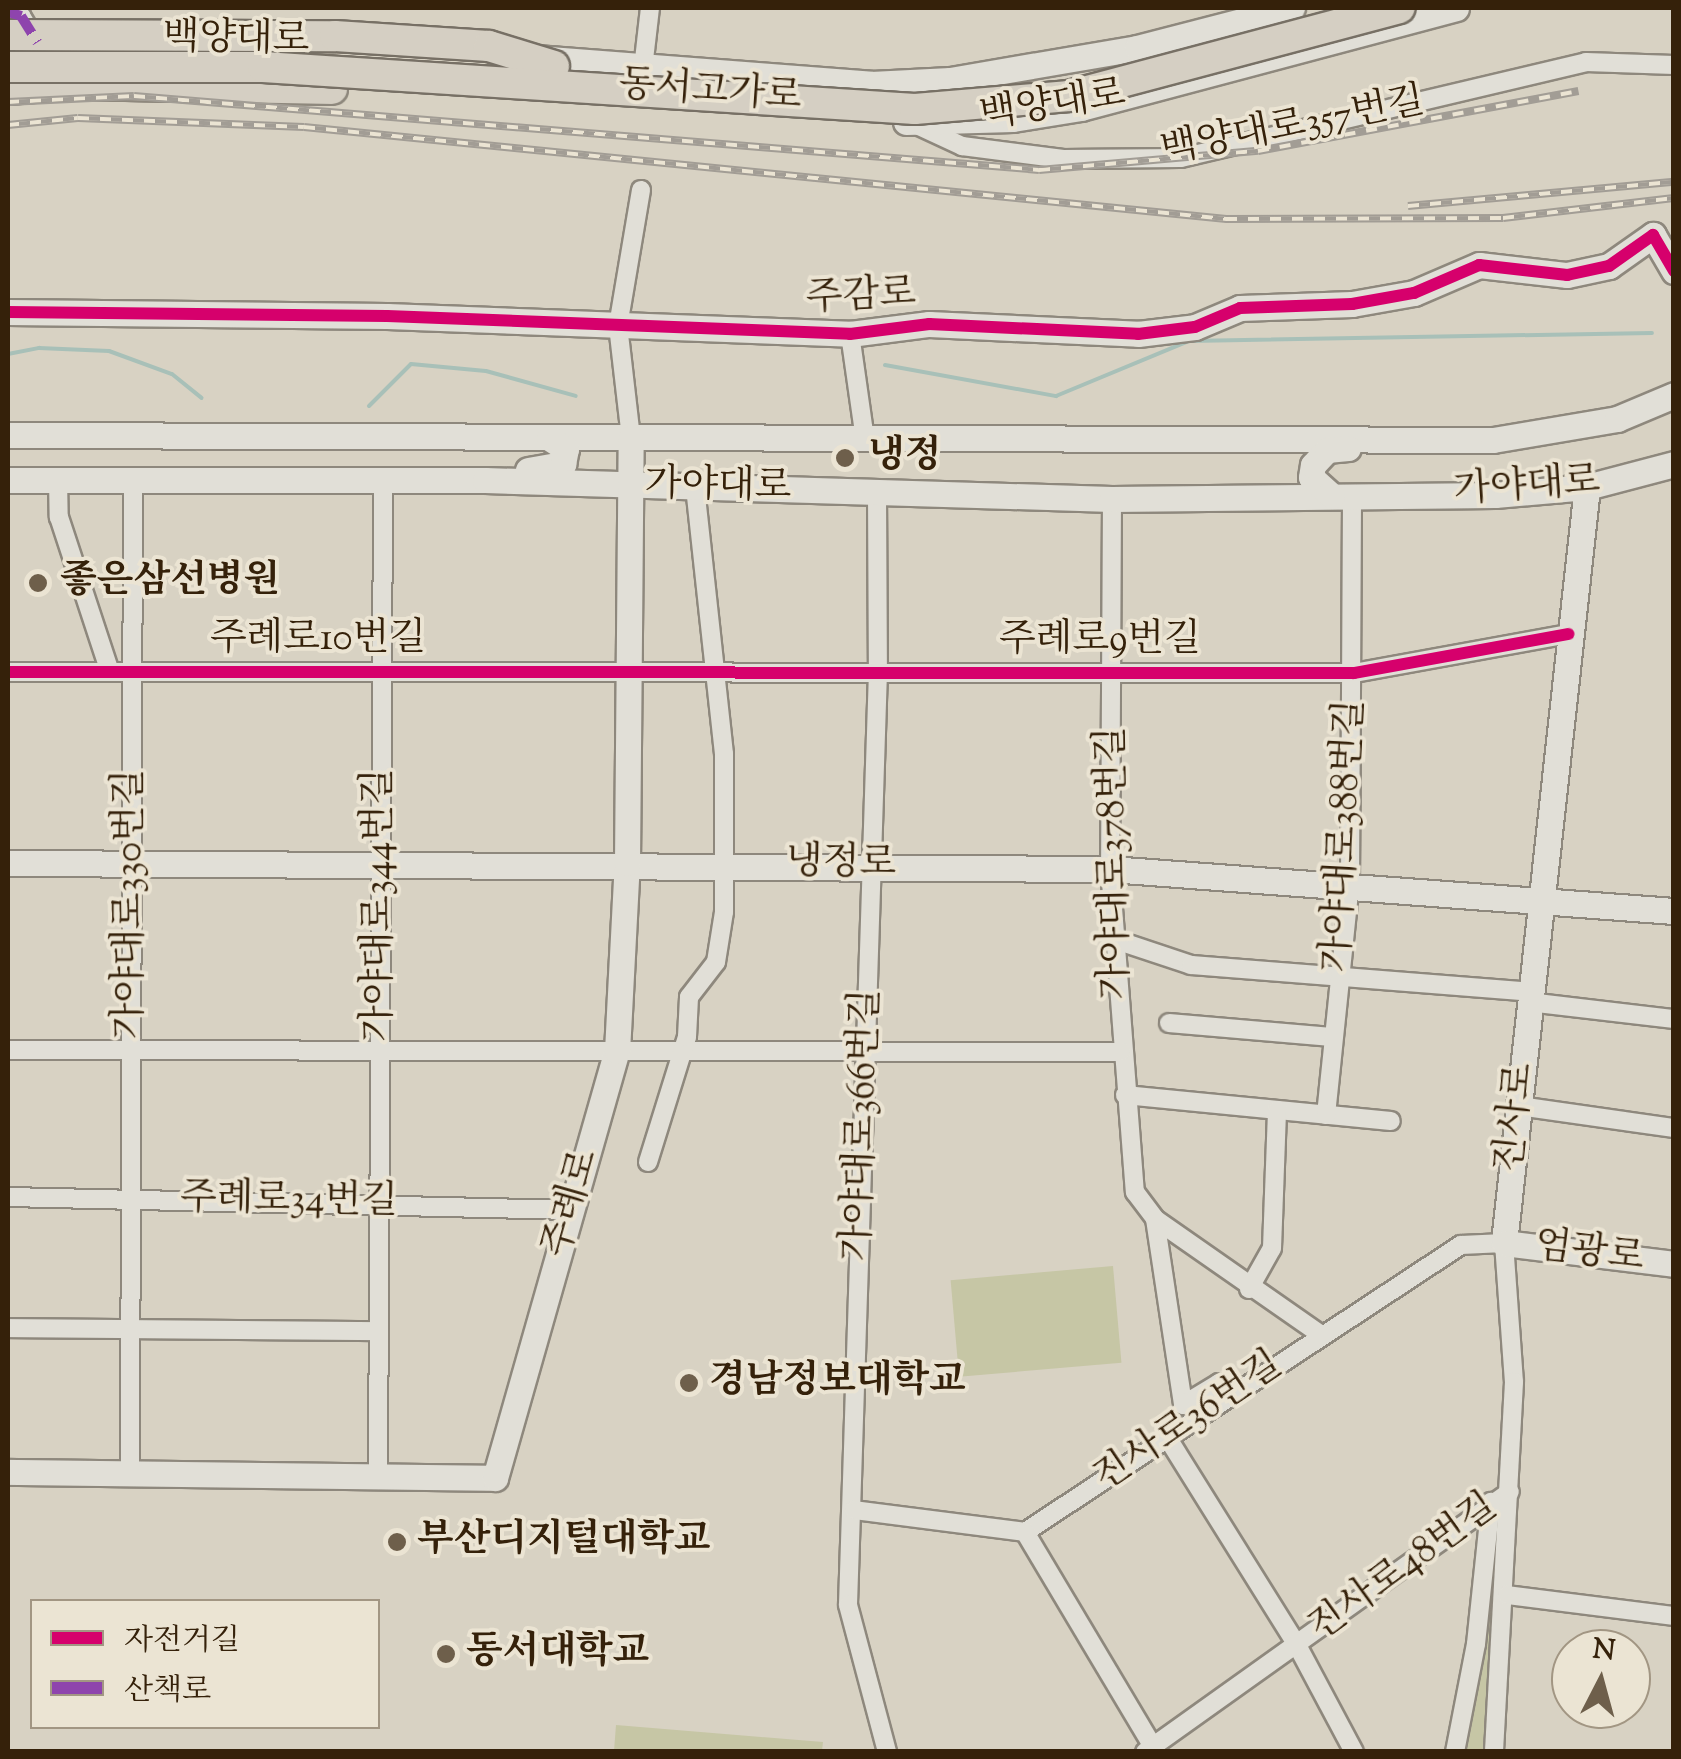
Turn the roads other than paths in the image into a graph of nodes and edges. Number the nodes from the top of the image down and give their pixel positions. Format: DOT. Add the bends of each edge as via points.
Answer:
graph roads {
  1 [pos="650,8"];
  2 [pos="1293,8"];
  3 [pos="1341,8"];
  4 [pos="1400,8"];
  5 [pos="1456,8"];
  6 [pos="8,12"];
  7 [pos="22,39"];
  8 [pos="8,48"];
  9 [pos="1299,51"];
  10 [pos="643,65"];
  11 [pos="1674,65"];
  12 [pos="554,66"];
  13 [pos="8,67"];
  14 [pos="8,76"];
  15 [pos="8,89"];
  16 [pos="742,95"];
  17 [pos="640,103"];
  18 [pos="912,122"];
  19 [pos="641,190"];
  20 [pos="1674,271"];
  21 [pos="8,312"];
  22 [pos="618,326"];
  23 [pos="850,334"];
  24 [pos="1674,395"];
  25 [pos="8,435"];
  26 [pos="549,438"];
  27 [pos="630,438"];
  28 [pos="865,439"];
  29 [pos="1427,440"];
  30 [pos="1674,464"];
  31 [pos="58,478"];
  32 [pos="132,478"];
  33 [pos="383,479"];
  34 [pos="8,480"];
  35 [pos="484,480"];
  36 [pos="630,486"];
  37 [pos="695,487"];
  38 [pos="1587,487"];
  39 [pos="877,493"];
  40 [pos="1342,496"];
  41 [pos="1112,500"];
  42 [pos="1568,634"];
  43 [pos="382,670"];
  44 [pos="629,670"];
  45 [pos="716,670"];
  46 [pos="878,671"];
  47 [pos="8,672"];
  48 [pos="110,672"];
  49 [pos="132,672"];
  50 [pos="1113,672"];
  51 [pos="1354,674"];
  52 [pos="132,863"];
  53 [pos="628,863"];
  54 [pos="8,864"];
  55 [pos="726,864"];
  56 [pos="381,865"];
  57 [pos="872,865"];
  58 [pos="1110,869"];
  59 [pos="1350,882"];
  60 [pos="1540,897"];
  61 [pos="1674,910"];
  62 [pos="1116,940"];
  63 [pos="1341,976"];
  64 [pos="1530,997"];
  65 [pos="1674,1019"];
  66 [pos="1169,1023"];
  67 [pos="1331,1037"];
  68 [pos="8,1050"];
  69 [pos="131,1050"];
  70 [pos="380,1050"];
  71 [pos="616,1051"];
  72 [pos="680,1052"];
  73 [pos="1121,1052"];
  74 [pos="867,1054"];
  75 [pos="1125,1095"];
  76 [pos="1519,1106"];
  77 [pos="1277,1110"];
  78 [pos="1326,1115"];
  79 [pos="1392,1121"];
  80 [pos="1674,1128"];
  81 [pos="648,1162"];
  82 [pos="8,1197"];
  83 [pos="131,1199"];
  84 [pos="380,1204"];
  85 [pos="571,1210"];
  86 [pos="1156,1219"];
  87 [pos="1504,1243"];
  88 [pos="1674,1264"];
  89 [pos="1250,1288"];
  90 [pos="8,1328"];
  91 [pos="131,1329"];
  92 [pos="379,1331"];
  93 [pos="1321,1335"];
  94 [pos="1232,1395"];
  95 [pos="1167,1437"];
  96 [pos="8,1472"];
  97 [pos="130,1473"];
  98 [pos="378,1476"];
  99 [pos="1510,1492"];
  100 [pos="1491,1502"];
  101 [pos="854,1510"];
  102 [pos="1025,1532"];
  103 [pos="1506,1595"];
  104 [pos="1674,1616"];
  105 [pos="1298,1646"];
  106 [pos="1152,1750"];
  107 [pos="887,1752"];
  108 [pos="1354,1752"];
  109 [pos="1455,1752"];
  110 [pos="1494,1752"];
  1 -- 10 [label="street"];
  2 -- 9 [label="street"];
  2 -- 10 [label="main road, 백양대로" via="1137,48 950,80 871,84"];
  3 -- 12 [label="highway, 동서고가로" via="1117,68 1004,87 917,92"];
  4 -- 16 [label="highway, 동서고가로, bridge" via="1069,96 914,109"];
  5 -- 9 [label="main road, 백양대로"];
  6 -- 7 [label="street" via="21,16"];
  7 -- 8 [label="main road, 백양대로"];
  7 -- 10 [label="main road, 백양대로" via="303,41"];
  7 -- 12 [label="highway, bridge" via="335,36 489,46"];
  8 -- 12 [label="highway, 동서고가로, bridge"];
  9 -- 18 [label="main road, 백양대로" via="1082,108"];
  10 -- 17 [label="street"];
  11 -- 18 [label="street, 백양대로357번길" via="1586,62 1181,158 1064,158 962,146"];
  13 -- 16 [label="highway, 동서고가로, bridge" via="263,67"];
  14 -- 17 [label="main road, 백양대로" via="294,79"];
  15 -- 16 [label="highway, bridge" via="216,84 696,102"];
  17 -- 18 [label="main road, 백양대로"];
  19 -- 22 [label="street"];
  20 -- 23 [label="main road, 주감로" via="1653,236 1609,266 1567,275 1479,264 1414,293 1352,304 1240,308 1195,327 1157,332 929,324"];
  21 -- 22 [label="main road, 주감로"];
  22 -- 23 [label="main road, 주감로"];
  22 -- 27 [label="street"];
  23 -- 28 [label="street"];
  24 -- 29 [label="main road, 가야대로" via="1555,434"];
  25 -- 26 [label="main road, 가야대로"];
  26 -- 27 [label="main road, 가야대로"];
  26 -- 35 [label="main road" via="566,449 563,464"];
  27 -- 28 [label="main road, 가야대로"];
  27 -- 36 [label="main road, 주례로"];
  28 -- 29 [label="main road, 가야대로"];
  29 -- 40 [label="main road" via="1319,455 1312,477"];
  30 -- 38 [label="main road, 가야대로"];
  31 -- 32 [label="main road, 가야대로"];
  31 -- 34 [label="main road, 가야대로"];
  31 -- 48 [label="street" via="59,518"];
  32 -- 33 [label="main road, 가야대로"];
  32 -- 49 [label="street, 가야대로330번길"];
  33 -- 35 [label="main road, 가야대로"];
  33 -- 43 [label="street, 가야대로344번길"];
  35 -- 36 [label="main road, 가야대로"];
  36 -- 37 [label="main road, 가야대로"];
  36 -- 44 [label="main road, 주례로"];
  37 -- 39 [label="main road, 가야대로"];
  37 -- 45 [label="street"];
  38 -- 40 [label="main road, 가야대로"];
  38 -- 42 [label="main road, 진사로"];
  39 -- 41 [label="main road, 가야대로"];
  39 -- 46 [label="street, 가야대로366번길"];
  40 -- 41 [label="main road, 가야대로"];
  40 -- 51 [label="street, 가야대로388번길"];
  41 -- 50 [label="street, 가야대로378번길"];
  42 -- 51 [label="street, 주례로9번길"];
  42 -- 60 [label="main road, 진사로"];
  43 -- 44 [label="street, 주례로10번길"];
  43 -- 49 [label="street, 주례로10번길"];
  43 -- 56 [label="street, 가야대로344번길"];
  44 -- 45 [label="street, 주례로9번길"];
  44 -- 53 [label="main road, 주례로"];
  45 -- 46 [label="street, 주례로9번길"];
  45 -- 55 [label="street"];
  46 -- 50 [label="street, 주례로9번길"];
  46 -- 57 [label="street, 가야대로366번길"];
  47 -- 48 [label="street, 주례로10번길"];
  48 -- 49 [label="street, 주례로10번길"];
  49 -- 52 [label="street, 가야대로330번길"];
  50 -- 51 [label="street, 주례로9번길"];
  50 -- 58 [label="street, 가야대로378번길"];
  51 -- 59 [label="street, 가야대로388번길"];
  52 -- 54 [label="main road, 냉정로"];
  52 -- 56 [label="main road, 냉정로"];
  52 -- 69 [label="street, 가야대로330번길"];
  53 -- 55 [label="main road, 냉정로"];
  53 -- 56 [label="main road, 냉정로"];
  53 -- 71 [label="main road, 주례로"];
  55 -- 57 [label="main road, 냉정로"];
  55 -- 72 [label="street" via="718,954 688,997"];
  56 -- 70 [label="street, 가야대로344번길"];
  57 -- 58 [label="main road, 냉정로"];
  57 -- 74 [label="street, 가야대로366번길"];
  58 -- 59 [label="main road, 냉정로"];
  58 -- 62 [label="street, 가야대로378번길"];
  59 -- 60 [label="main road, 냉정로"];
  59 -- 63 [label="street, 가야대로388번길"];
  60 -- 61 [label="main road, 냉정로"];
  60 -- 64 [label="main road, 진사로"];
  62 -- 63 [label="street" via="1191,965"];
  62 -- 73 [label="street, 가야대로378번길"];
  63 -- 64 [label="street"];
  63 -- 67 [label="street, 가야대로388번길"];
  64 -- 65 [label="street"];
  64 -- 76 [label="main road, 진사로"];
  66 -- 67 [label="street"];
  67 -- 78 [label="street, 가야대로388번길"];
  68 -- 69 [label="street"];
  69 -- 70 [label="street"];
  69 -- 83 [label="street, 가야대로330번길"];
  70 -- 71 [label="street"];
  70 -- 84 [label="street, 가야대로344번길"];
  71 -- 72 [label="street"];
  71 -- 85 [label="main road, 주례로"];
  72 -- 74 [label="street"];
  72 -- 81 [label="street"];
  73 -- 74 [label="street"];
  73 -- 75 [label="street, 가야대로378번길"];
  74 -- 101 [label="street, 가야대로366번길"];
  75 -- 77 [label="street"];
  75 -- 86 [label="street, 가야대로378번길" via="1135,1192"];
  76 -- 80 [label="street"];
  76 -- 87 [label="main road, 진사로"];
  77 -- 78 [label="street"];
  77 -- 89 [label="street" via="1272,1248"];
  78 -- 79 [label="street"];
  82 -- 83 [label="street, 주례로34번길"];
  83 -- 84 [label="street, 주례로34번길"];
  83 -- 91 [label="street, 가야대로330번길"];
  84 -- 85 [label="street, 주례로34번길"];
  84 -- 92 [label="street, 가야대로344번길"];
  85 -- 98 [label="main road, 주례로" via="494,1478"];
  86 -- 89 [label="street, 가야대로378번길"];
  86 -- 94 [label="street, 가야대로378번길" via="1183,1405 1219,1382"];
  87 -- 88 [label="main road, 엄광로"];
  87 -- 93 [label="street, 진사로36번길" via="1461,1245"];
  87 -- 99 [label="street, 진사로" via="1514,1382"];
  89 -- 93 [label="street, 가야대로378번길"];
  90 -- 91 [label="street"];
  91 -- 92 [label="street"];
  91 -- 97 [label="street, 가야대로330번길"];
  92 -- 98 [label="street, 가야대로344번길"];
  93 -- 94 [label="street, 진사로36번길"];
  94 -- 95 [label="street, 진사로36번길"];
  95 -- 102 [label="street, 진사로36번길"];
  95 -- 105 [label="street"];
  96 -- 97 [label="main road, 주례로"];
  97 -- 98 [label="main road, 주례로"];
  99 -- 100 [label="street, 진사로48번길"];
  99 -- 103 [label="street, 진사로"];
  100 -- 105 [label="street, 진사로48번길"];
  100 -- 109 [label="street" via="1476,1644"];
  101 -- 102 [label="street"];
  101 -- 107 [label="street, 가야대로366번길" via="848,1605"];
  102 -- 106 [label="street"];
  103 -- 104 [label="street"];
  103 -- 110 [label="street, 진사로"];
  105 -- 106 [label="street, 진사로48번길"];
  105 -- 108 [label="street, 진사로48번길"];
}
